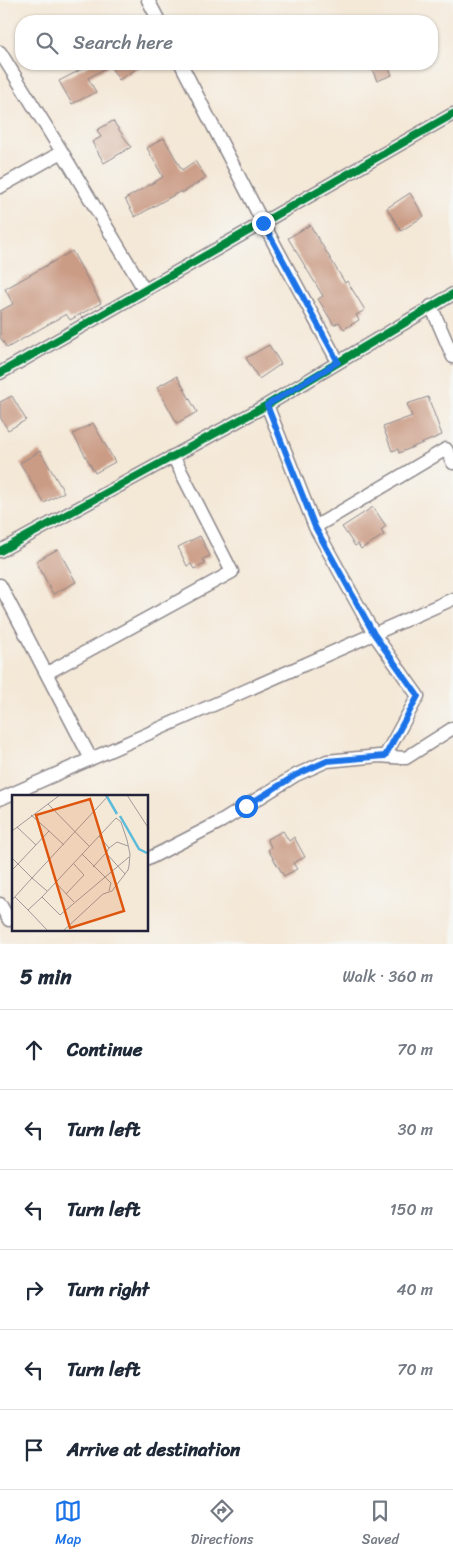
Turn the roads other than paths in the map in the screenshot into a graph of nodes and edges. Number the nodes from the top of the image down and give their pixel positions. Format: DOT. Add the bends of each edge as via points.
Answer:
graph roads {
  1 [pos="148,0"];
  2 [pos="156,15"];
  3 [pos="0,52"];
  4 [pos="184,70"];
  5 [pos="453,114"];
  6 [pos="62,152"];
  7 [pos="0,187"];
  8 [pos="263,223"];
  9 [pos="145,291"];
  10 [pos="453,294"];
  11 [pos="431,306"];
  12 [pos="453,357"];
  13 [pos="338,362"];
  14 [pos="0,373"];
  15 [pos="267,405"];
  16 [pos="449,447"];
  17 [pos="173,456"];
  18 [pos="453,463"];
  19 [pos="315,527"];
  20 [pos="0,551"];
  21 [pos="0,585"];
  22 [pos="453,599"];
  23 [pos="374,634"];
  24 [pos="47,674"];
  25 [pos="453,728"];
  26 [pos="385,756"];
  27 [pos="91,758"];
  28 [pos="0,799"];
  29 [pos="149,858"];
  30 [pos="0,904"];
  31 [pos="8,920"];
  1 -- 2 [label="street"];
  3 -- 6 [label="street"];
  4 -- 8 [label="street"];
  5 -- 8 [label="street"];
  6 -- 7 [label="street"];
  6 -- 9 [label="street"];
  8 -- 9 [label="street"];
  8 -- 13 [label="street"];
  9 -- 14 [label="street"];
  10 -- 11 [label="street"];
  11 -- 12 [label="street"];
  11 -- 13 [label="street"];
  13 -- 15 [label="street"];
  15 -- 17 [label="street"];
  15 -- 19 [label="street"];
  16 -- 18 [label="street"];
  16 -- 19 [label="street"];
  17 -- 20 [label="street"];
  17 -- 24 [label="street" via="232,572"];
  19 -- 23 [label="street"];
  21 -- 24 [label="street"];
  22 -- 23 [label="street"];
  23 -- 26 [label="street" via="418,696"];
  23 -- 27 [label="street"];
  24 -- 27 [label="street"];
  25 -- 26 [label="street" via="406,758"];
  26 -- 29 [label="street" via="327,761 296,775 222,821"];
  27 -- 28 [label="street"];
  30 -- 31 [label="street"];
}
